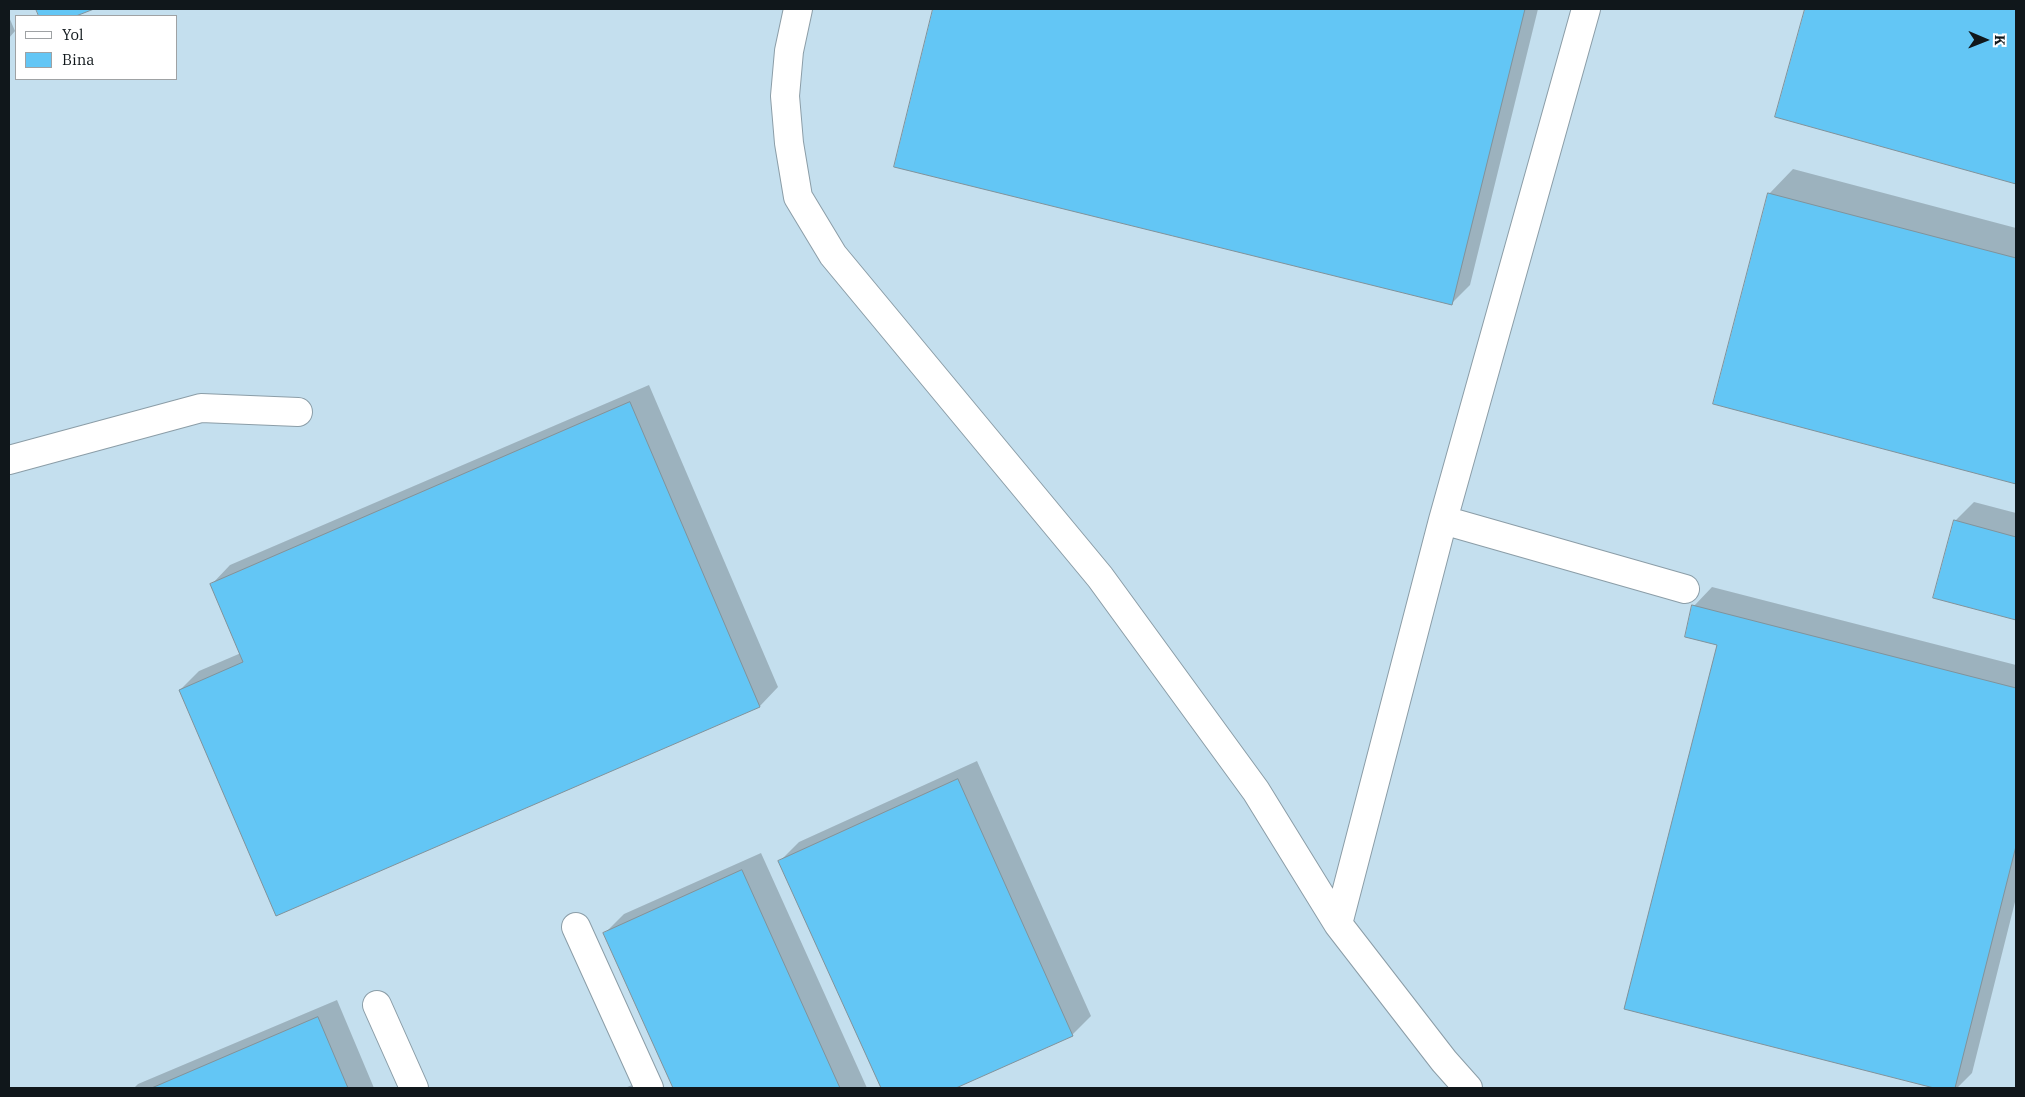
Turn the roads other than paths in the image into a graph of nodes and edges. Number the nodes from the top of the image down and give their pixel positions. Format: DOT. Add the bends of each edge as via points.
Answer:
graph roads {
  1 [pos="798,9"];
  2 [pos="1567,9"];
  3 [pos="1586,9"];
  4 [pos="1575,46"];
  5 [pos="298,412"];
  6 [pos="9,460"];
  7 [pos="1443,520"];
  8 [pos="1685,589"];
  9 [pos="1338,924"];
  10 [pos="576,927"];
  11 [pos="377,1005"];
  12 [pos="414,1088"];
  13 [pos="649,1088"];
  14 [pos="1468,1088"];
  1 -- 9 [label="street" via="789,51 785,96 798,196 833,255 1100,577 1256,791"];
  2 -- 4 [label="street"];
  3 -- 4 [label="street"];
  4 -- 7 [label="street"];
  5 -- 6 [label="street" via="201,408"];
  7 -- 8 [label="street"];
  7 -- 9 [label="street"];
  9 -- 14 [label="street"];
  10 -- 13 [label="street"];
  11 -- 12 [label="street"];
}
